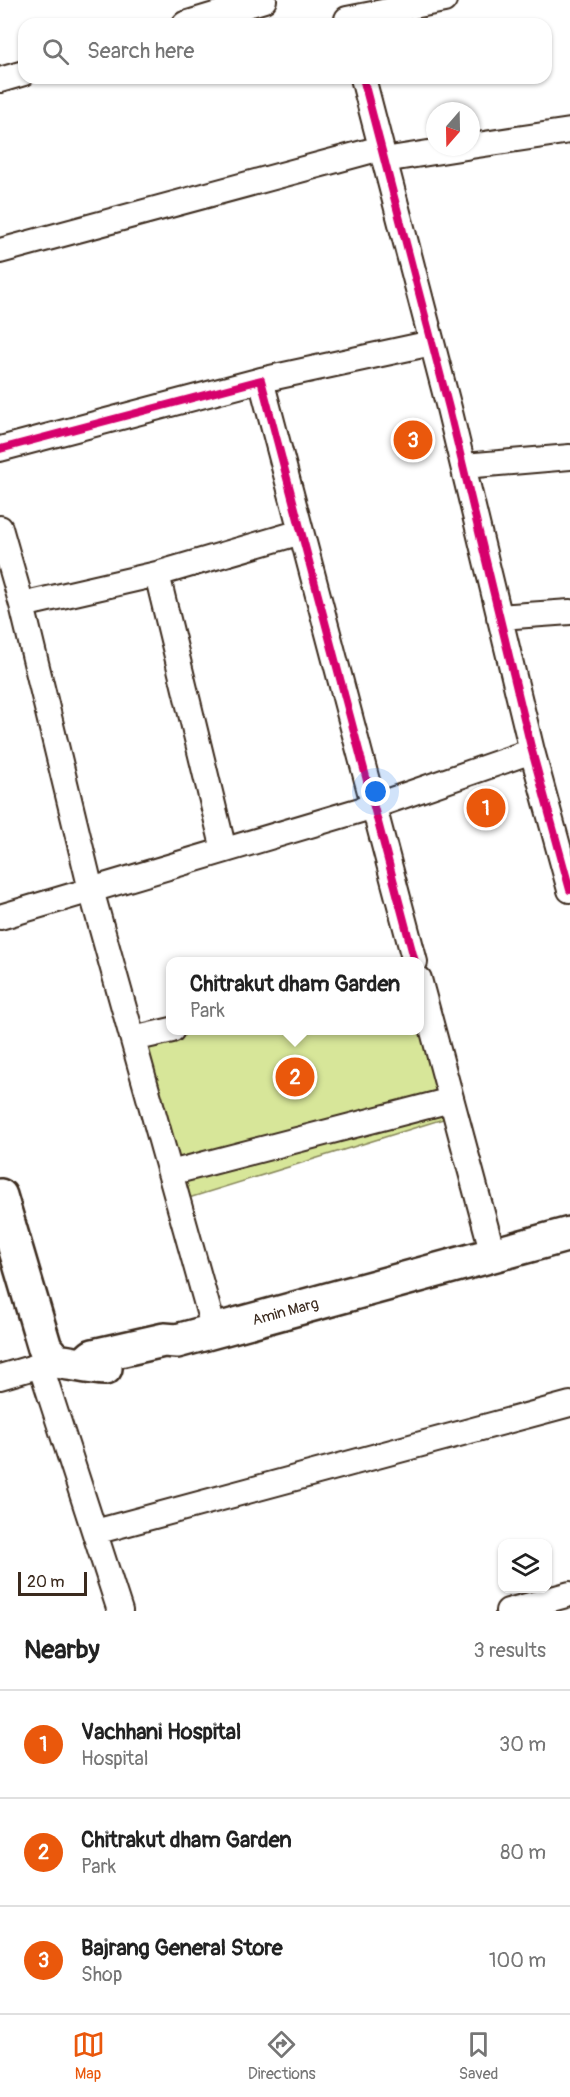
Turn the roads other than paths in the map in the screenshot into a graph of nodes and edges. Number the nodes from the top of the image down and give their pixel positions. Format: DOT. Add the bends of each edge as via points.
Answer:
graph roads {
  1 [pos="264,0"];
  2 [pos="444,0"];
  3 [pos="346,14"];
  4 [pos="205,18"];
  5 [pos="18,75"];
  6 [pos="0,80"];
  7 [pos="365,84"];
  8 [pos="570,130"];
  9 [pos="480,145"];
  10 [pos="426,150"];
  11 [pos="383,154"];
  12 [pos="0,251"];
  13 [pos="432,343"];
  14 [pos="261,380"];
  15 [pos="0,449"];
  16 [pos="570,457"];
  17 [pos="464,466"];
  18 [pos="0,528"];
  19 [pos="301,532"];
  20 [pos="157,574"];
  21 [pos="22,604"];
  22 [pos="570,612"];
  23 [pos="499,617"];
  24 [pos="532,751"];
  25 [pos="374,806"];
  26 [pos="224,850"];
  27 [pos="91,890"];
  28 [pos="570,890"];
  29 [pos="0,917"];
  30 [pos="414,957"];
  31 [pos="424,994"];
  32 [pos="166,1031"];
  33 [pos="133,1039"];
  34 [pos="452,1100"];
  35 [pos="171,1173"];
  36 [pos="0,1196"];
  37 [pos="570,1234"];
  38 [pos="493,1254"];
  39 [pos="214,1330"];
  40 [pos="60,1363"];
  41 [pos="0,1377"];
  42 [pos="570,1404"];
  43 [pos="95,1532"];
  44 [pos="570,1594"];
  45 [pos="533,1608"];
  46 [pos="120,1611"];
  47 [pos="508,1611"];
  1 -- 4 [label="street"];
  2 -- 3 [label="street"];
  5 -- 6 [label="street"];
  7 -- 11 [label="street"];
  8 -- 9 [label="street"];
  10 -- 11 [label="street"];
  11 -- 12 [label="street"];
  11 -- 13 [label="street"];
  13 -- 14 [label="street"];
  13 -- 17 [label="street"];
  14 -- 15 [label="street"];
  14 -- 19 [label="street"];
  16 -- 17 [label="street"];
  17 -- 23 [label="street"];
  18 -- 21 [label="street"];
  19 -- 20 [label="street"];
  19 -- 25 [label="street"];
  20 -- 21 [label="street"];
  20 -- 26 [label="street"];
  21 -- 27 [label="street"];
  22 -- 23 [label="street"];
  23 -- 24 [label="street"];
  24 -- 25 [label="street"];
  24 -- 28 [label="street"];
  25 -- 26 [label="street"];
  25 -- 30 [label="street"];
  26 -- 27 [label="street"];
  27 -- 29 [label="street"];
  27 -- 33 [label="street"];
  31 -- 34 [label="street"];
  32 -- 33 [label="street"];
  33 -- 35 [label="street"];
  34 -- 35 [label="street"];
  34 -- 38 [label="street"];
  35 -- 39 [label="street"];
  36 -- 40 [label="main road" via="45,1348"];
  37 -- 38 [label="main road, Amin Marg"];
  38 -- 39 [label="main road, Amin Marg"];
  39 -- 40 [label="main road, Amin Marg" via="177,1341 169,1352 98,1369"];
  40 -- 41 [label="street"];
  40 -- 43 [label="street"];
  42 -- 43 [label="street"];
  43 -- 46 [label="street"];
  44 -- 45 [label="street"];
  45 -- 47 [label="street"];
}
